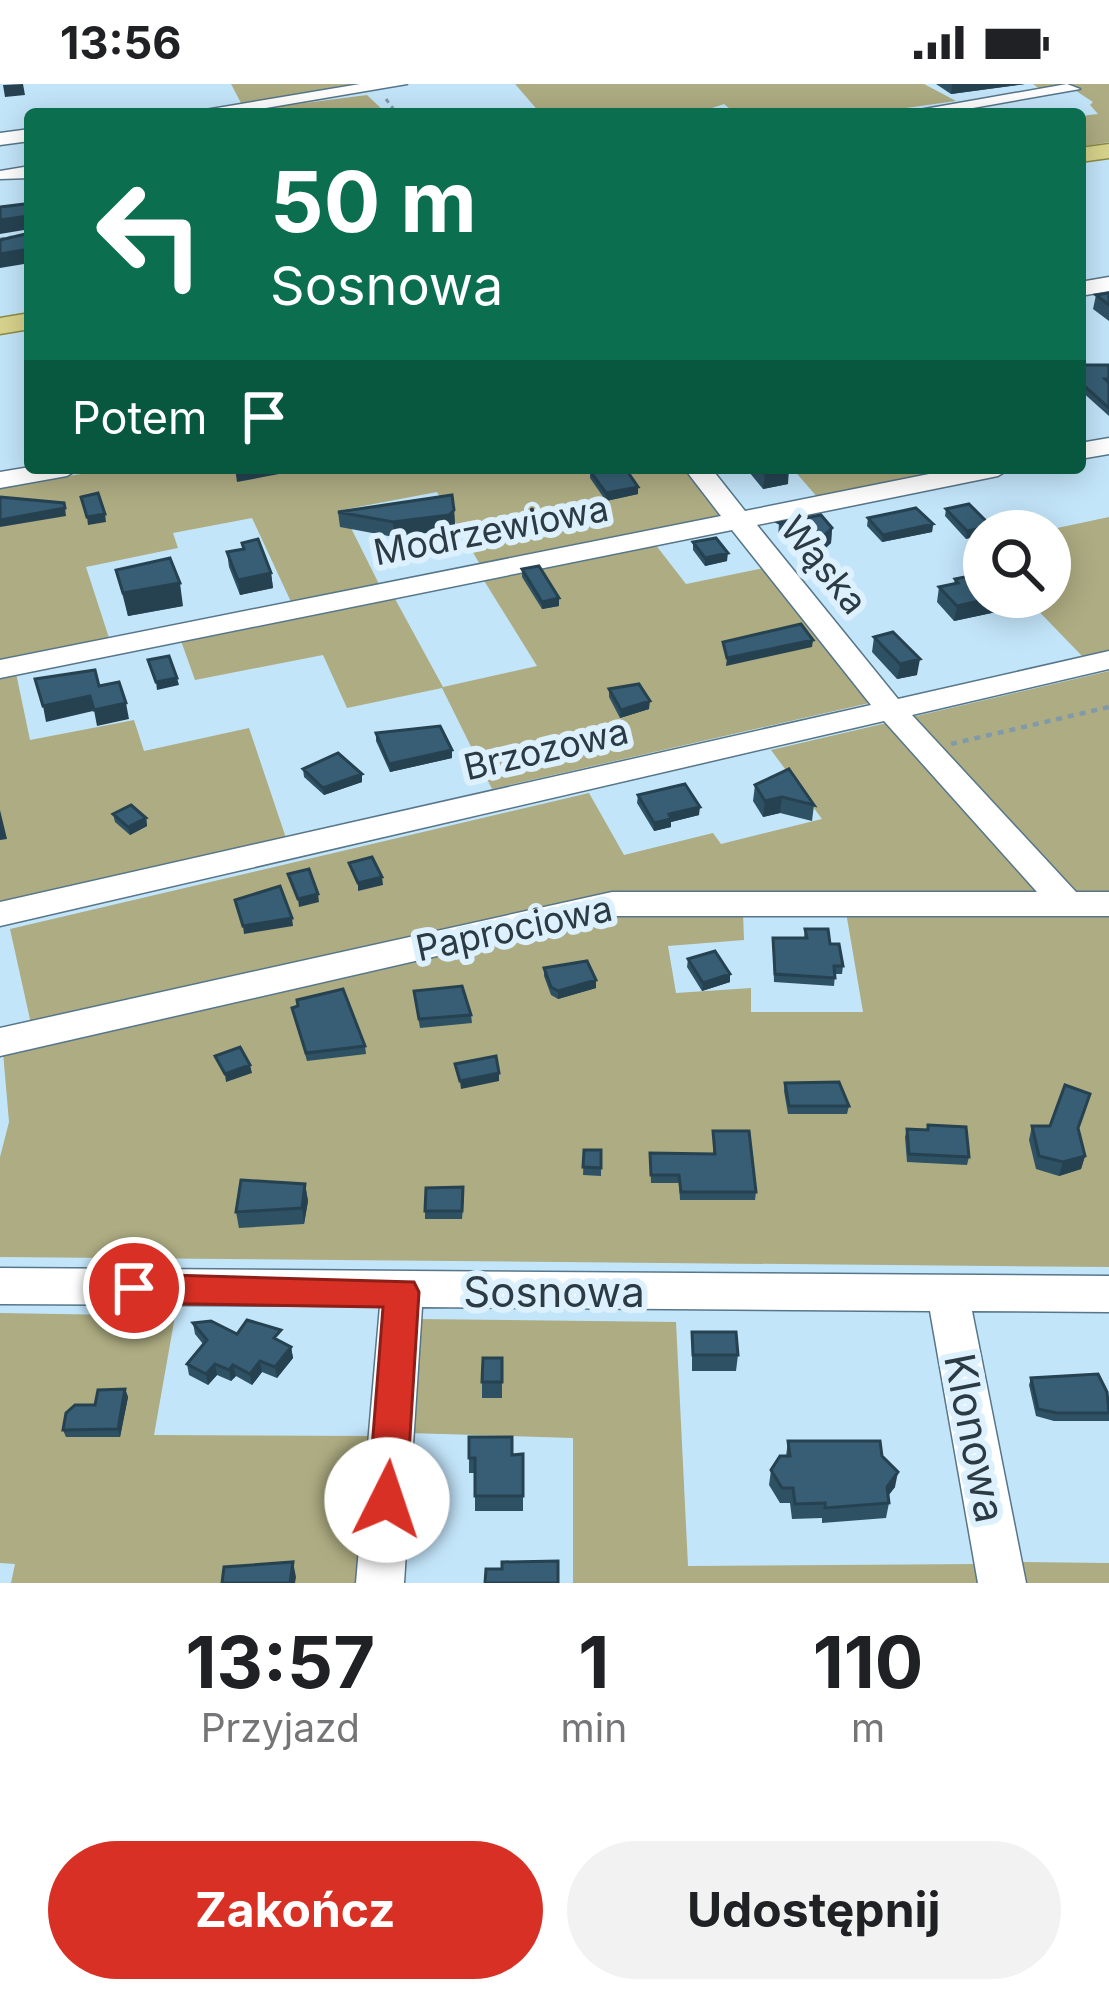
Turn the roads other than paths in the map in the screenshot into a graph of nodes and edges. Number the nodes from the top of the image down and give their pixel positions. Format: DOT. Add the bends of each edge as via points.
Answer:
graph roads {
  1 [pos="387,86"];
  2 [pos="1071,89"];
  3 [pos="989,100"];
  4 [pos="233,108"];
  5 [pos="940,108"];
  6 [pos="24,173"];
  7 [pos="7,175"];
  8 [pos="34,474"];
  9 [pos="703,474"];
  10 [pos="968,474"];
  11 [pos="0,480"];
  12 [pos="739,520"];
  13 [pos="1109,660"];
  14 [pos="0,669"];
  15 [pos="890,710"];
  16 [pos="1067,904"];
  17 [pos="1109,904"];
  18 [pos="0,914"];
  19 [pos="0,1042"];
  20 [pos="0,1286"];
  21 [pos="402,1292"];
  22 [pos="947,1293"];
  23 [pos="1109,1294"];
  24 [pos="380,1583"];
  25 [pos="1002,1583"];
  1 -- 4 [label="street"];
  2 -- 3 [label="street"];
  3 -- 5 [label="street"];
  6 -- 7 [label="street"];
  8 -- 11 [label="street"];
  9 -- 12 [label="street, Wąska"];
  10 -- 12 [label="street, Modrzewiowa"];
  12 -- 14 [label="street, Modrzewiowa"];
  12 -- 15 [label="street, Wąska"];
  13 -- 15 [label="street, Brzozowa"];
  15 -- 16 [label="street, Wąska"];
  15 -- 18 [label="street, Brzozowa"];
  16 -- 17 [label="street, Paprociowa"];
  16 -- 19 [label="street, Paprociowa" via="612,904"];
  20 -- 21 [label="street, Sosnowa"];
  21 -- 22 [label="street, Sosnowa"];
  21 -- 24 [label="street"];
  22 -- 23 [label="street, Sosnowa"];
  22 -- 25 [label="street, Klonowa"];
}
